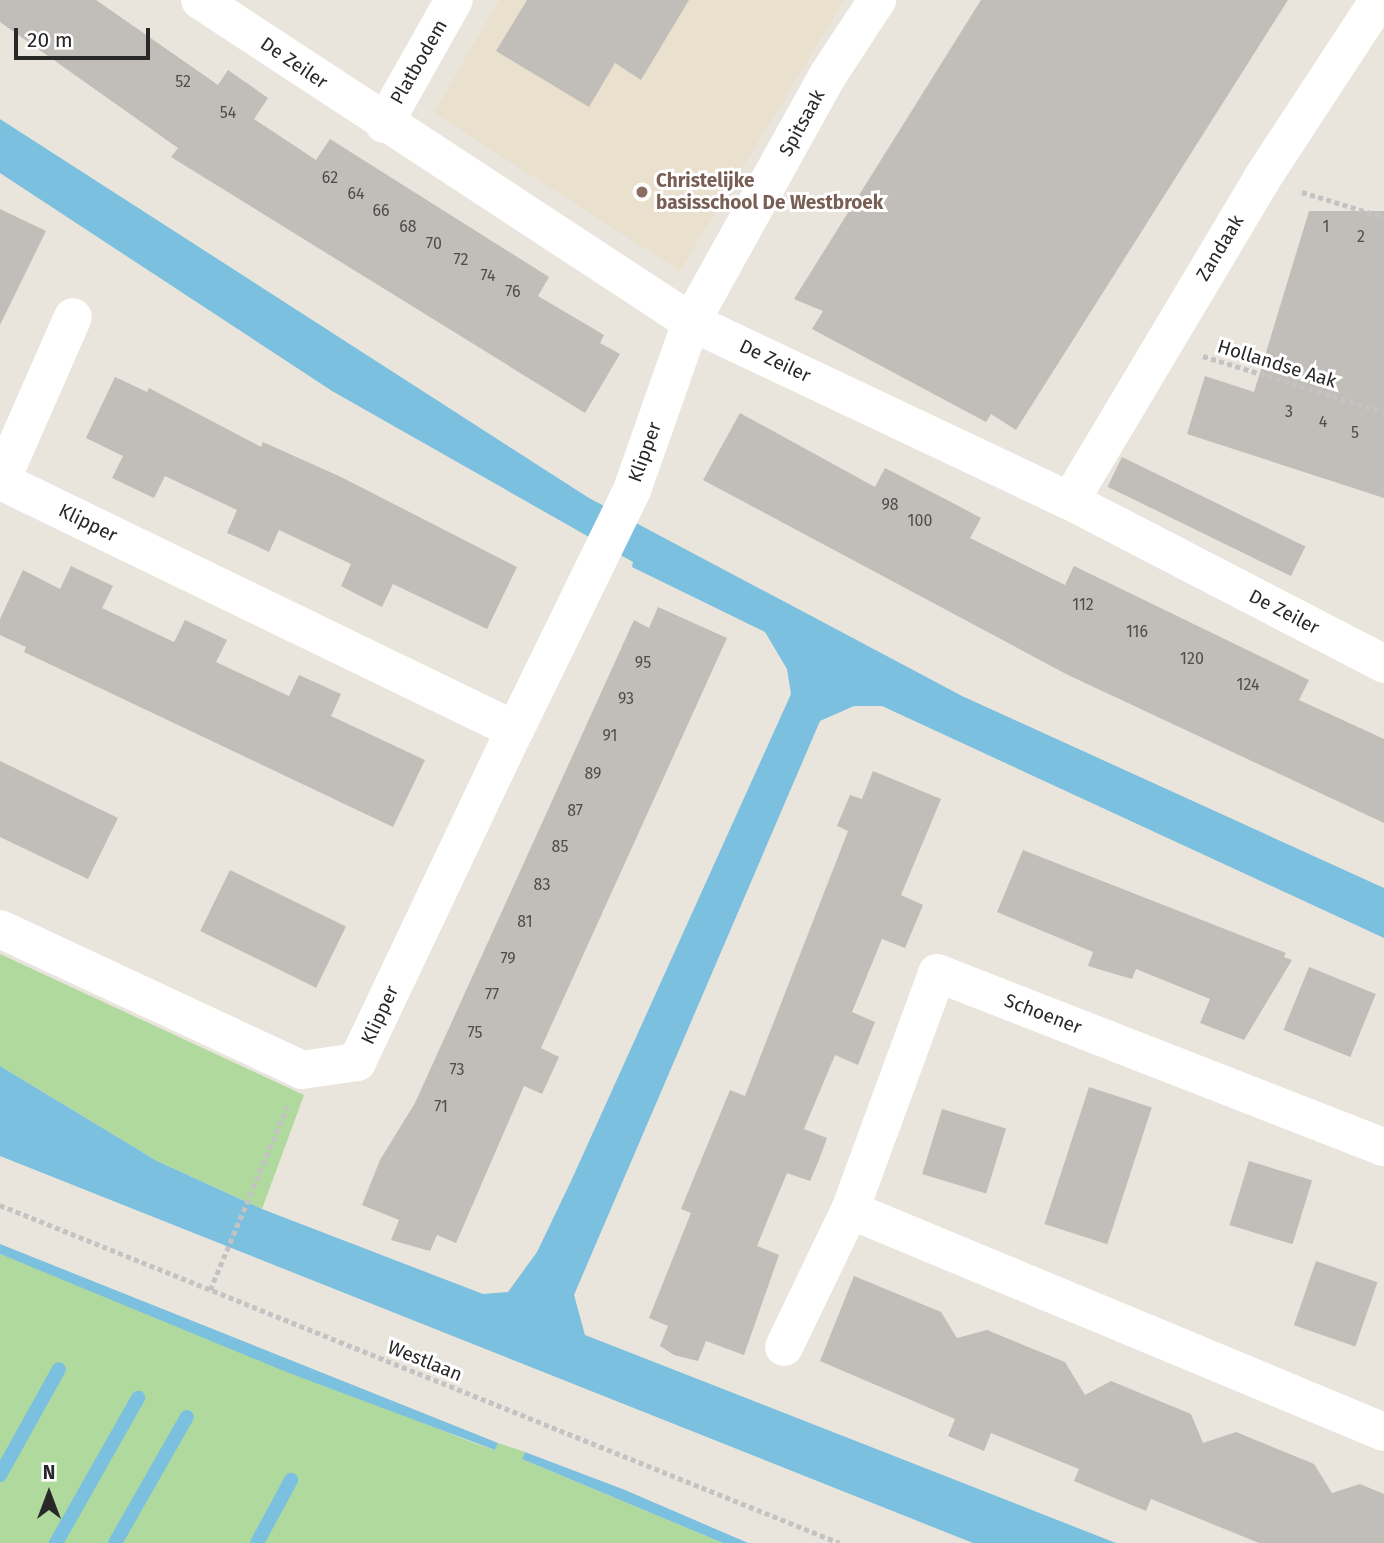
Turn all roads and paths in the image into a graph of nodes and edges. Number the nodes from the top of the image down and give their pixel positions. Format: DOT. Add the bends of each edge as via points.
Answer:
graph roads {
  1 [pos="200,0"];
  2 [pos="454,0"];
  3 [pos="877,0"];
  4 [pos="1379,0"];
  5 [pos="384,124"];
  6 [pos="1261,180"];
  7 [pos="1384,217"];
  8 [pos="72,317"];
  9 [pos="691,322"];
  10 [pos="1163,343"];
  11 [pos="1384,412"];
  12 [pos="0,482"];
  13 [pos="1070,501"];
  14 [pos="1384,664"];
  15 [pos="515,730"];
  16 [pos="0,929"];
  17 [pos="302,1070"];
  18 [pos="1384,1147"];
  19 [pos="0,1205"];
  20 [pos="849,1210"];
  21 [pos="210,1290"];
  22 [pos="783,1347"];
  23 [pos="1384,1432"];
  24 [pos="840,1543"];
  1 -- 5 [label="street, De Zeiler"];
  2 -- 5 [label="street, Platbodem"];
  3 -- 9 [label="street, Spitsaak" via="828,75"];
  4 -- 6 [label="street, Zandaak"];
  5 -- 9 [label="street, De Zeiler"];
  6 -- 7 [label="path"];
  6 -- 10 [label="street, Zandaak"];
  8 -- 12 [label="street, Klipper"];
  9 -- 13 [label="street, De Zeiler"];
  9 -- 15 [label="street, Klipper" via="632,490"];
  10 -- 11 [label="path, Hollandse Aak"];
  10 -- 13 [label="street, Zandaak"];
  12 -- 15 [label="street, Klipper"];
  13 -- 14 [label="street, De Zeiler"];
  15 -- 17 [label="street, Klipper" via="357,1062"];
  16 -- 17 [label="street"];
  17 -- 21 [label="path"];
  18 -- 20 [label="street, Schoener" via="937,973"];
  19 -- 21 [label="path, Westlaan"];
  20 -- 22 [label="street, Schoener"];
  20 -- 23 [label="street"];
  21 -- 24 [label="path, Westlaan"];
}
